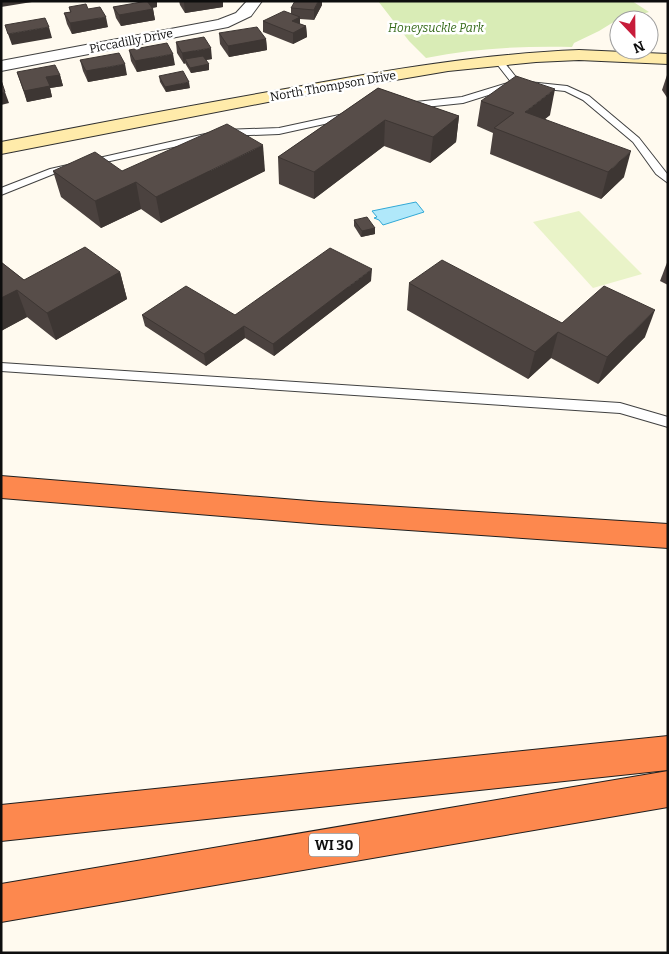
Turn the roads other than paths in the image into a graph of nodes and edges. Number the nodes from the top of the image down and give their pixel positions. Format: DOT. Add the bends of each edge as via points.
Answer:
graph roads {
  1 [pos="255,3"];
  2 [pos="497,59"];
  3 [pos="668,59"];
  4 [pos="1,66"];
  5 [pos="516,83"];
  6 [pos="396,108"];
  7 [pos="359,114"];
  8 [pos="1,148"];
  9 [pos="668,180"];
  10 [pos="1,192"];
  11 [pos="1,367"];
  12 [pos="668,422"];
  13 [pos="1,487"];
  14 [pos="668,536"];
  15 [pos="668,753"];
  16 [pos="668,789"];
  17 [pos="1,823"];
  18 [pos="1,903"];
  1 -- 4 [label="street, Piccadilly Drive" via="244,15 222,24"];
  2 -- 3 [label="street, North Thompson Drive" via="566,55"];
  2 -- 5 [label="lane"];
  2 -- 8 [label="street, North Thompson Drive" via="384,76"];
  5 -- 6 [label="lane" via="464,100"];
  5 -- 9 [label="lane" via="567,89 586,98 636,140"];
  7 -- 10 [label="lane" via="279,130 223,133 53,171"];
  11 -- 12 [label="lane" via="620,408"];
  13 -- 14 [label="highway" via="331,514"];
  15 -- 17 [label="highway"];
  16 -- 18 [label="highway, WI 30"];
}
